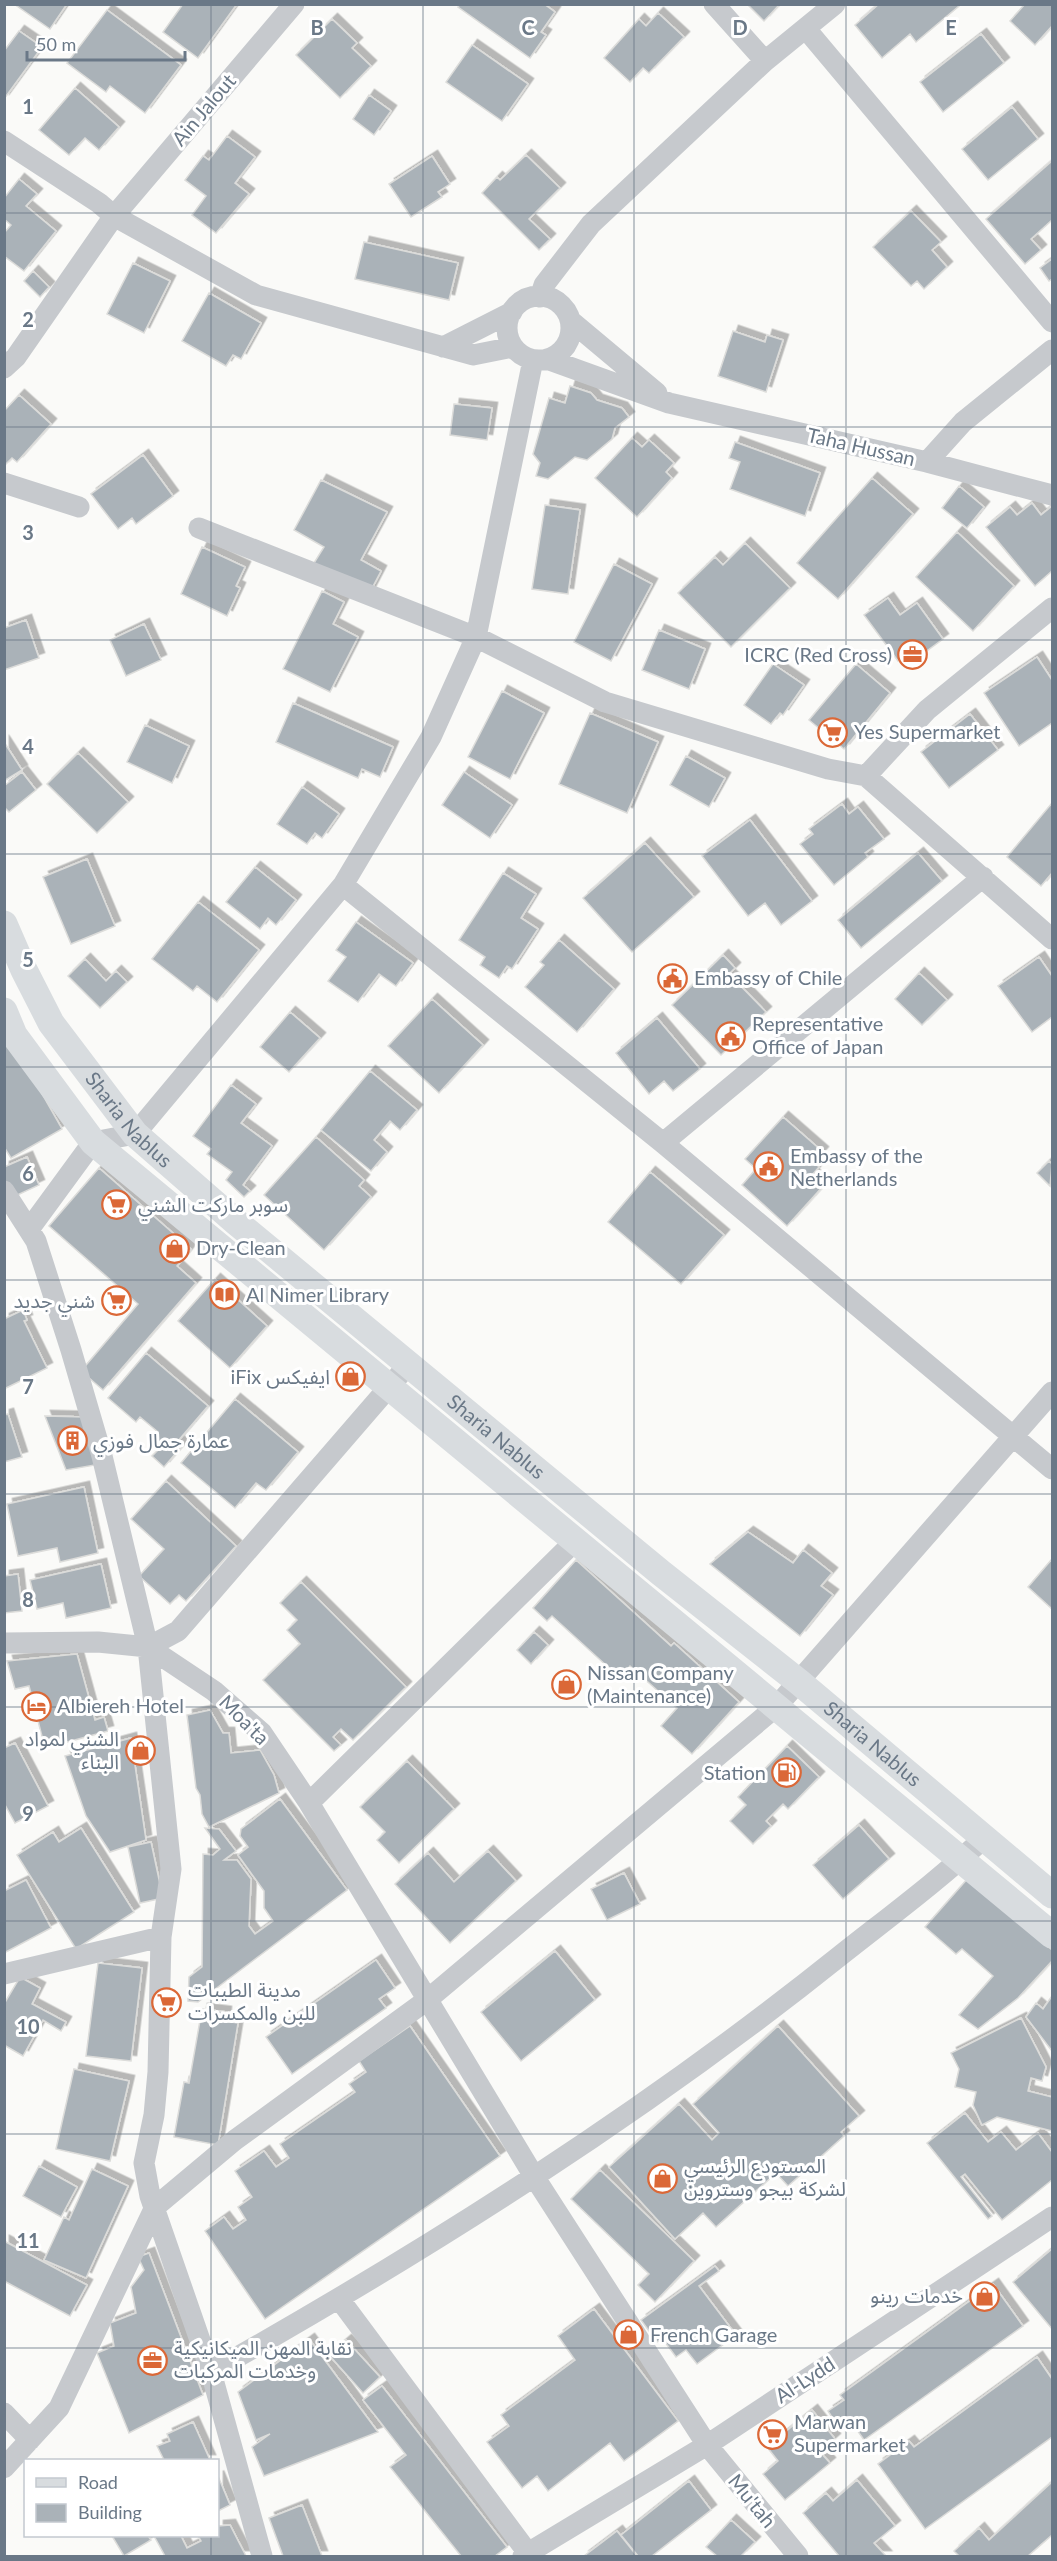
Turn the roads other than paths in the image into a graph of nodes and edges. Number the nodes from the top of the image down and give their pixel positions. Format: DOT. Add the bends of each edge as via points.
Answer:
graph roads {
  1 [pos="294,4"];
  2 [pos="714,4"];
  3 [pos="835,4"];
  4 [pos="807,29"];
  5 [pos="765,60"];
  6 [pos="4,141"];
  7 [pos="114,216"];
  8 [pos="540,297"];
  9 [pos="512,312"];
  10 [pos="571,321"];
  11 [pos="1053,322"];
  12 [pos="442,347"];
  13 [pos="513,347"];
  14 [pos="1053,350"];
  15 [pos="540,360"];
  16 [pos="4,368"];
  17 [pos="669,403"];
  18 [pos="927,462"];
  19 [pos="4,483"];
  20 [pos="1053,495"];
  21 [pos="79,507"];
  22 [pos="199,528"];
  23 [pos="1053,608"];
  24 [pos="476,637"];
  25 [pos="866,776"];
  26 [pos="983,877"];
  27 [pos="343,885"];
  28 [pos="4,924"];
  29 [pos="1053,939"];
  30 [pos="4,1011"];
  31 [pos="135,1134"];
  32 [pos="93,1142"];
  33 [pos="663,1143"];
  34 [pos="4,1191"];
  35 [pos="30,1228"];
  36 [pos="408,1365"];
  37 [pos="390,1386"];
  38 [pos="1053,1392"];
  39 [pos="1014,1438"];
  40 [pos="1053,1469"];
  41 [pos="575,1541"];
  42 [pos="4,1644"];
  43 [pos="148,1647"];
  44 [pos="799,1682"];
  45 [pos="777,1706"];
  46 [pos="309,1803"];
  47 [pos="984,1838"];
  48 [pos="961,1860"];
  49 [pos="1053,1895"];
  50 [pos="1053,1935"];
  51 [pos="161,1937"];
  52 [pos="4,1974"];
  53 [pos="427,2000"];
  54 [pos="535,2178"];
  55 [pos="155,2207"];
  56 [pos="1053,2217"];
  57 [pos="340,2300"];
  58 [pos="211,2372"];
  59 [pos="4,2413"];
  60 [pos="30,2440"];
  61 [pos="707,2445"];
  62 [pos="4,2468"];
  63 [pos="525,2555"];
  64 [pos="262,2556"];
  65 [pos="798,2556"];
  1 -- 7 [label="street, Ain Jalout"];
  2 -- 5 [label="street"];
  3 -- 4 [label="street"];
  4 -- 5 [label="street"];
  4 -- 11 [label="street"];
  5 -- 8 [label="street" via="591,224 544,285"];
  6 -- 7 [label="street"];
  7 -- 12 [label="street" via="256,295"];
  7 -- 16 [label="street, Ain Jalout" via="16,357"];
  8 -- 9 [label="street" via="520,302"];
  8 -- 10 [label="street" via="556,301"];
  9 -- 12 [label="street"];
  9 -- 13 [label="street" via="508,336"];
  10 -- 15 [label="street" via="566,345 558,354"];
  10 -- 17 [label="street"];
  12 -- 13 [label="street" via="473,355"];
  13 -- 15 [label="street" via="522,356"];
  14 -- 18 [label="street" via="963,422"];
  15 -- 17 [label="street, Taha Hussan"];
  15 -- 24 [label="street"];
  17 -- 18 [label="street, Taha Hussan"];
  18 -- 20 [label="street, Taha Hussan"];
  19 -- 21 [label="street"];
  22 -- 24 [label="street"];
  23 -- 25 [label="street" via="927,710"];
  24 -- 25 [label="street" via="605,702 828,769"];
  24 -- 27 [label="street" via="431,737"];
  25 -- 26 [label="street"];
  26 -- 29 [label="street"];
  26 -- 33 [label="street"];
  27 -- 31 [label="street"];
  27 -- 33 [label="street"];
  28 -- 31 [label="main road, Sharia Nablus" via="51,1023"];
  30 -- 32 [label="main road, Sharia Nablus" via="14,1035"];
  31 -- 32 [label="street"];
  31 -- 36 [label="main road, Sharia Nablus"];
  32 -- 35 [label="street"];
  32 -- 37 [label="main road, Sharia Nablus"];
  33 -- 39 [label="street"];
  34 -- 35 [label="street"];
  35 -- 43 [label="street" via="102,1455"];
  36 -- 37 [label="street"];
  36 -- 44 [label="main road, Sharia Nablus"];
  37 -- 41 [label="main road, Sharia Nablus"];
  37 -- 43 [label="street" via="178,1630"];
  38 -- 39 [label="street"];
  39 -- 40 [label="street"];
  39 -- 44 [label="street"];
  41 -- 45 [label="main road, Sharia Nablus"];
  41 -- 46 [label="street"];
  42 -- 43 [label="street" via="98,1641"];
  43 -- 46 [label="street, Moa'ta" via="214,1691 262,1733"];
  43 -- 51 [label="street" via="171,1869"];
  44 -- 45 [label="street"];
  44 -- 47 [label="main road, Sharia Nablus"];
  45 -- 48 [label="main road, Sharia Nablus"];
  45 -- 53 [label="street"];
  46 -- 53 [label="street, Moa'ta"];
  47 -- 48 [label="street"];
  47 -- 49 [label="main road, Sharia Nablus"];
  48 -- 50 [label="main road, Sharia Nablus"];
  48 -- 54 [label="street" via="746,2032"];
  51 -- 52 [label="street"];
  51 -- 55 [label="street" via="159,2072 144,2163"];
  53 -- 54 [label="street, Moa'ta"];
  53 -- 55 [label="street" via="235,2140"];
  54 -- 57 [label="street"];
  54 -- 61 [label="street, Mu'tah"];
  55 -- 58 [label="street"];
  55 -- 60 [label="street" via="59,2408"];
  56 -- 61 [label="street, Al-Lydd"];
  57 -- 58 [label="street"];
  57 -- 63 [label="street"];
  58 -- 64 [label="street"];
  59 -- 60 [label="street"];
  60 -- 62 [label="street"];
  61 -- 63 [label="street, Al-Lydd"];
  61 -- 65 [label="street, Mu'tah"];
}
